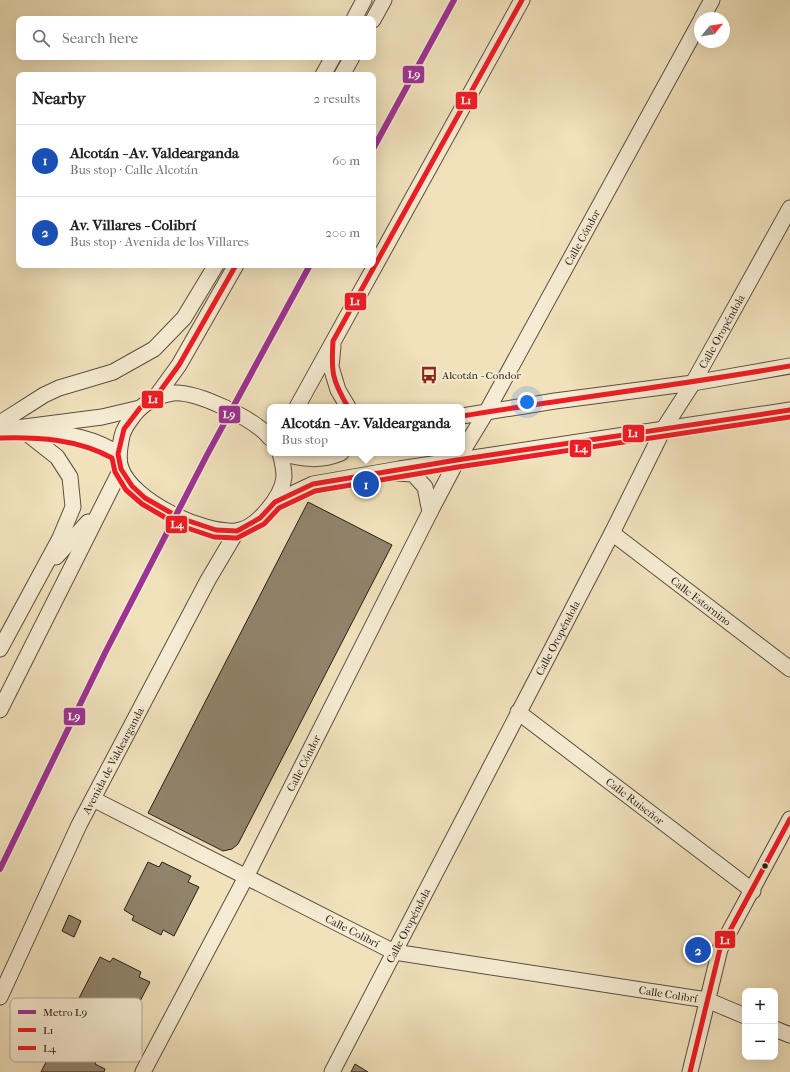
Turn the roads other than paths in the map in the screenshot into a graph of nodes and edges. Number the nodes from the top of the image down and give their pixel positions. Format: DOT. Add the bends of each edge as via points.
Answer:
graph roads {
  1 [pos="364,0"];
  2 [pos="384,0"];
  3 [pos="522,0"];
  4 [pos="712,0"];
  5 [pos="705,12"];
  6 [pos="356,16"];
  7 [pos="375,16"];
  8 [pos="694,33"];
  9 [pos="331,60"];
  10 [pos="350,60"];
  11 [pos="325,72"];
  12 [pos="344,72"];
  13 [pos="790,208"];
  14 [pos="376,263"];
  15 [pos="214,268"];
  16 [pos="234,268"];
  17 [pos="373,268"];
  18 [pos="333,341"];
  19 [pos="790,366"];
  20 [pos="693,383"];
  21 [pos="155,398"];
  22 [pos="299,404"];
  23 [pos="346,404"];
  24 [pos="140,408"];
  25 [pos="790,410"];
  26 [pos="487,411"];
  27 [pos="465,415"];
  28 [pos="0,423"];
  29 [pos="664,428"];
  30 [pos="0,431"];
  31 [pos="24,431"];
  32 [pos="267,434"];
  33 [pos="465,447"];
  34 [pos="118,454"];
  35 [pos="465,454"];
  36 [pos="280,456"];
  37 [pos="291,456"];
  38 [pos="332,456"];
  39 [pos="456,456"];
  40 [pos="459,456"];
  41 [pos="121,469"];
  42 [pos="387,472"];
  43 [pos="275,502"];
  44 [pos="100,510"];
  45 [pos="430,512"];
  46 [pos="238,531"];
  47 [pos="612,533"];
  48 [pos="39,574"];
  49 [pos="0,649"];
  50 [pos="790,669"];
  51 [pos="0,710"];
  52 [pos="518,712"];
  53 [pos="93,799"];
  54 [pos="790,819"];
  55 [pos="246,877"];
  56 [pos="753,890"];
  57 [pos="394,952"];
  58 [pos="0,996"];
  59 [pos="707,1000"];
  60 [pos="742,1015"];
  61 [pos="778,1030"];
  62 [pos="790,1036"];
  63 [pos="144,1072"];
  64 [pos="332,1072"];
  65 [pos="690,1072"];
  1 -- 6 [label="street"];
  2 -- 7 [label="street"];
  3 -- 14 [label="street"];
  4 -- 5 [label="street"];
  8 -- 26 [label="street, Calle Cóndor"];
  9 -- 11 [label="street"];
  10 -- 12 [label="street"];
  13 -- 20 [label="street, Calle Oropéndola"];
  15 -- 28 [label="street" via="184,318 154,349 113,372 44,395"];
  16 -- 21 [label="street" via="179,365"];
  17 -- 18 [label="street"];
  18 -- 22 [label="street"];
  18 -- 23 [label="street" via="331,367 338,390"];
  19 -- 20 [label="street"];
  20 -- 26 [label="street"];
  20 -- 29 [label="street, Calle Oropéndola"];
  21 -- 24 [label="street"];
  21 -- 32 [label="street" via="175,393 198,398 229,409"];
  24 -- 30 [label="street" via="102,417"];
  24 -- 34 [label="street" via="124,429"];
  25 -- 29 [label="street"];
  26 -- 27 [label="street"];
  26 -- 33 [label="street, Calle Cóndor"];
  29 -- 35 [label="street"];
  29 -- 47 [label="street, Calle Oropéndola"];
  30 -- 31 [label="street"];
  31 -- 34 [label="street" via="62,433 105,445"];
  31 -- 48 [label="street" via="57,457 70,477 73,507 60,538"];
  34 -- 41 [label="street"];
  36 -- 43 [label="street" via="284,477"];
  37 -- 38 [label="street" via="305,460"];
  39 -- 42 [label="street"];
  40 -- 45 [label="street, Calle Cóndor"];
  41 -- 44 [label="street"];
  41 -- 46 [label="street" via="132,486 145,498 180,518 216,530"];
  42 -- 43 [label="street" via="313,484"];
  42 -- 45 [label="street" via="413,474 425,487"];
  43 -- 46 [label="street" via="260,518"];
  44 -- 48 [label="street"];
  44 -- 51 [label="street"];
  45 -- 55 [label="street, Calle Cóndor"];
  46 -- 53 [label="street, Avenida de Valdearganda" via="208,580"];
  47 -- 50 [label="street, Calle Estornino"];
  47 -- 52 [label="street, Calle Oropéndola"];
  48 -- 49 [label="street"];
  52 -- 56 [label="street, Calle Ruiseñor"];
  52 -- 57 [label="street, Calle Oropéndola"];
  53 -- 55 [label="street, Calle Colibrí"];
  53 -- 58 [label="street, Avenida de Valdearganda"];
  54 -- 56 [label="street"];
  55 -- 57 [label="street, Calle Colibrí"];
  55 -- 63 [label="street, Calle Cóndor"];
  56 -- 59 [label="street" via="720,949"];
  57 -- 59 [label="street, Calle Colibrí"];
  57 -- 64 [label="street, Calle Oropéndola"];
  59 -- 60 [label="street, Calle Colibrí"];
  59 -- 65 [label="street"];
  61 -- 62 [label="street"];
}
